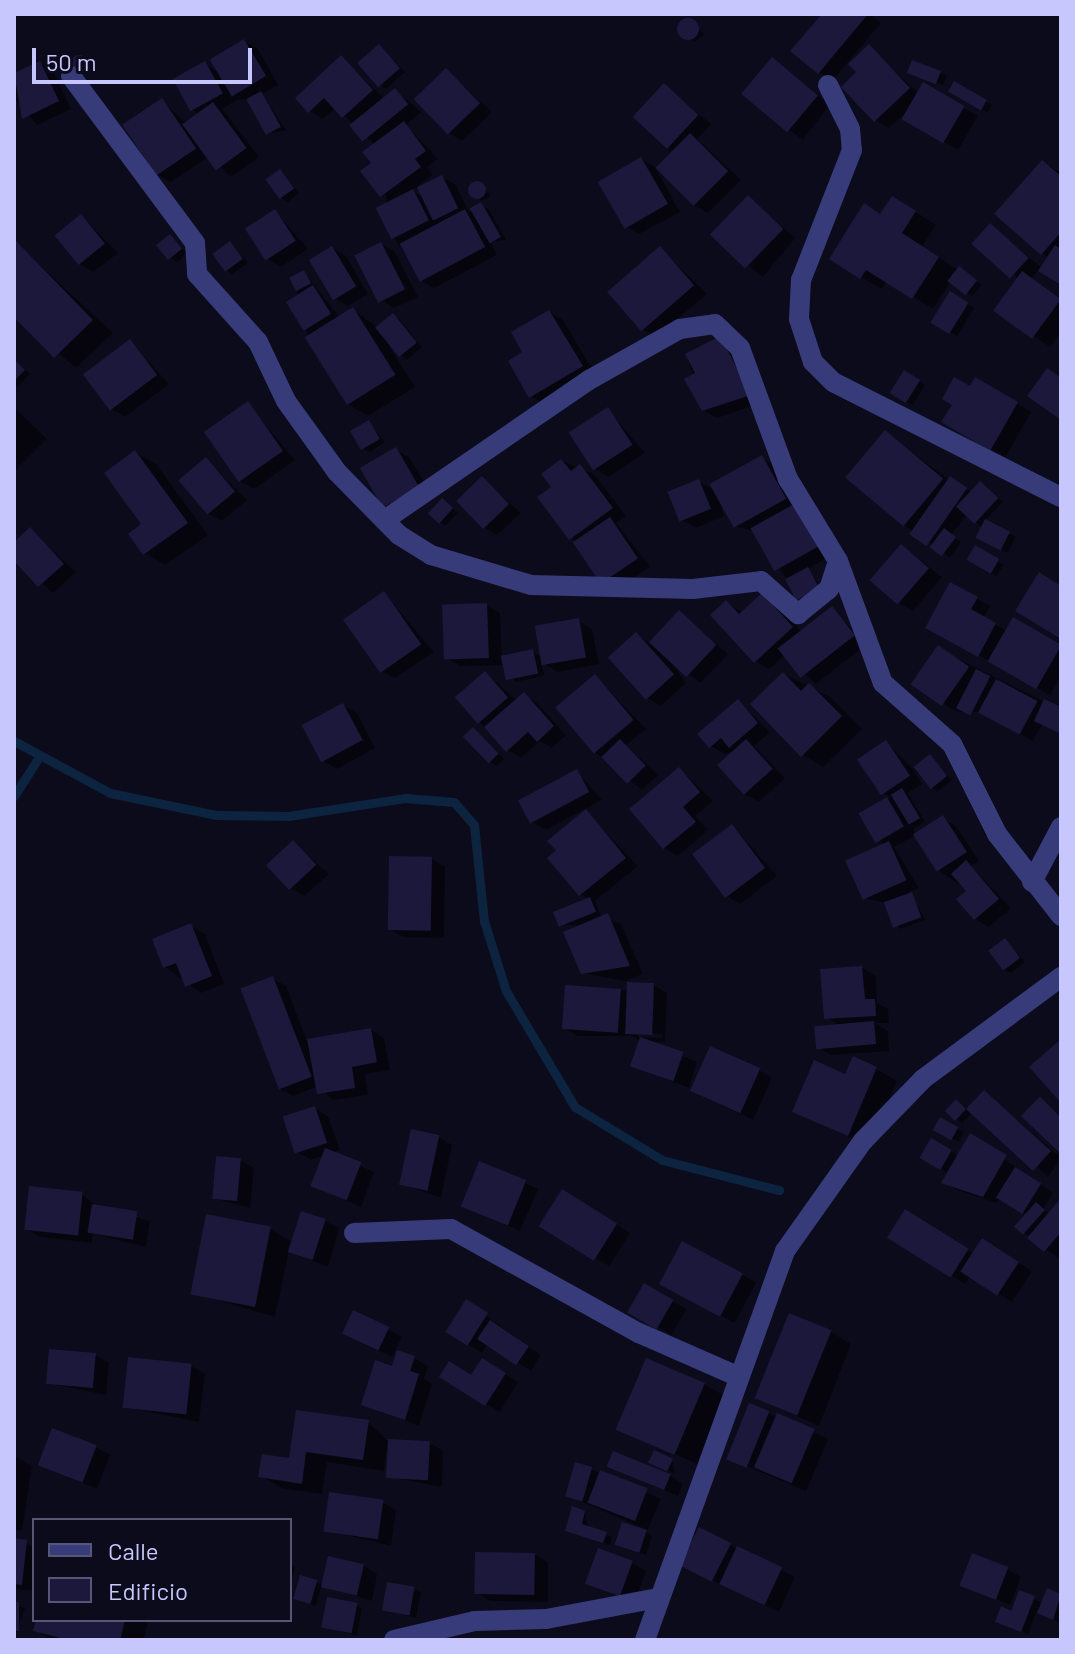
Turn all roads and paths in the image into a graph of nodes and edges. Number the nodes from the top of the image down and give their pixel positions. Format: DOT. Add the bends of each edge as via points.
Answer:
graph roads {
  1 [pos="71,76"];
  2 [pos="828,85"];
  3 [pos="1061,497"];
  4 [pos="386,519"];
  5 [pos="838,561"];
  6 [pos="1061,827"];
  7 [pos="1032,882"];
  8 [pos="1061,916"];
  9 [pos="1061,977"];
  10 [pos="354,1233"];
  11 [pos="737,1376"];
  12 [pos="658,1598"];
  13 [pos="394,1640"];
  14 [pos="645,1640"];
  1 -- 4 [label="street" via="195,243 197,274 258,342 286,401 337,472"];
  2 -- 3 [label="street" via="850,129 852,150 801,280 799,319 813,362 833,382"];
  4 -- 5 [label="street" via="431,555 531,585 693,589 761,581 798,614 829,589"];
  4 -- 5 [label="street" via="589,380 699,322 715,324 740,348 788,479"];
  5 -- 7 [label="street" via="883,683 952,744 997,834"];
  6 -- 7 [label="street"];
  7 -- 8 [label="street"];
  9 -- 11 [label="street" via="923,1079 863,1141 785,1251"];
  10 -- 11 [label="street" via="451,1229 639,1333"];
  11 -- 12 [label="street"];
  12 -- 13 [label="street" via="546,1619 475,1621"];
  12 -- 14 [label="street"];
}
